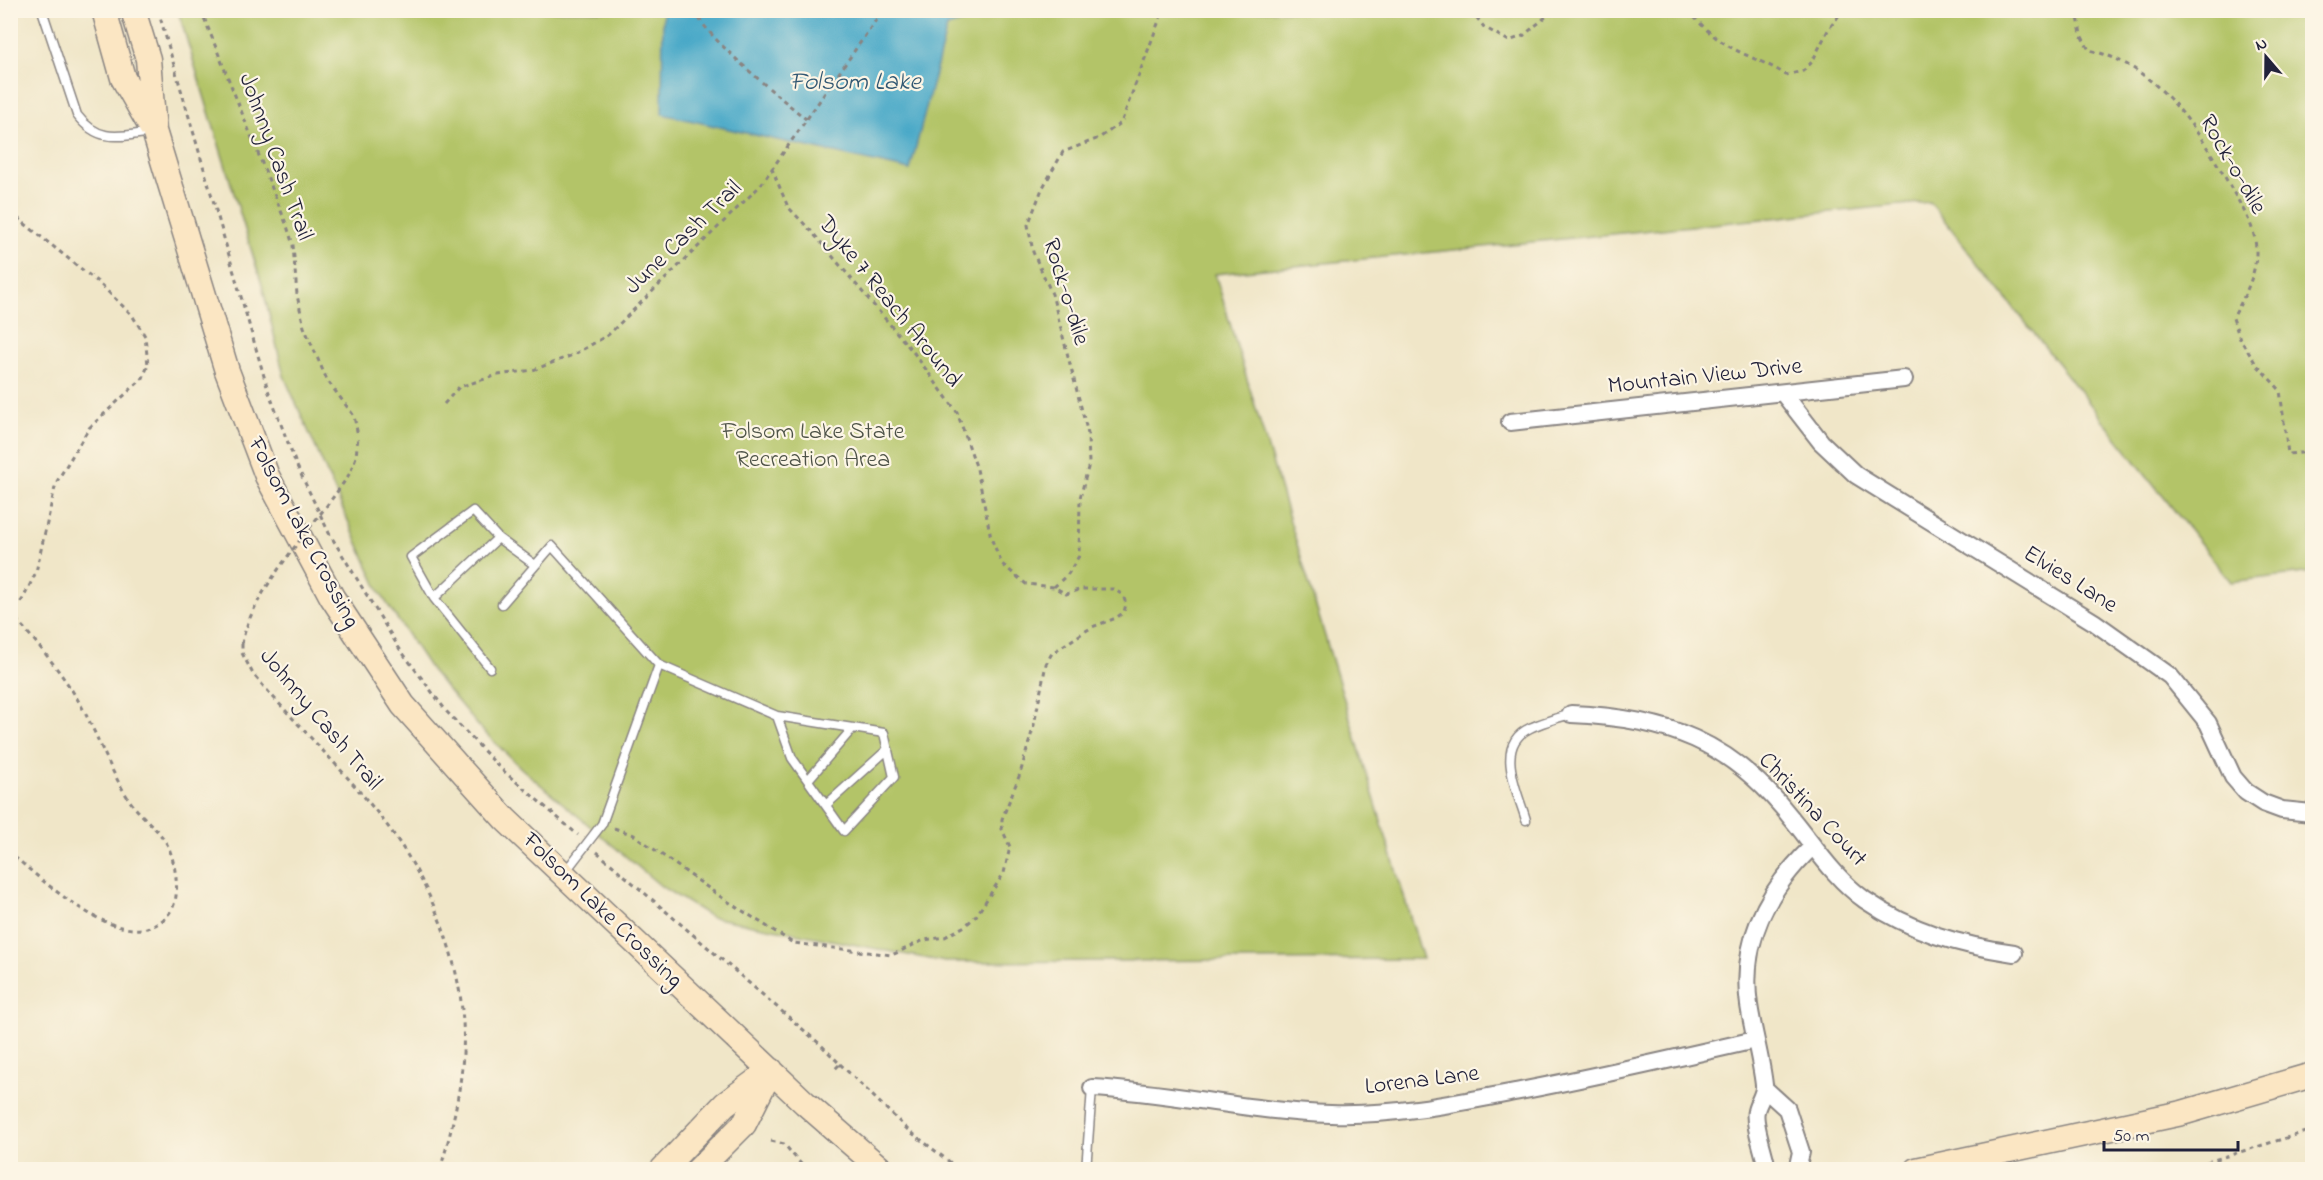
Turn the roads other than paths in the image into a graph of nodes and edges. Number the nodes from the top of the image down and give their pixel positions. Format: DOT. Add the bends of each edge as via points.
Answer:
graph roads {
  1 [pos="42,10"];
  2 [pos="104,10"];
  3 [pos="133,10"];
  4 [pos="154,131"];
  5 [pos="1904,379"];
  6 [pos="1783,393"];
  7 [pos="1510,422"];
  8 [pos="498,538"];
  9 [pos="535,565"];
  10 [pos="434,598"];
  11 [pos="502,604"];
  12 [pos="659,665"];
  13 [pos="490,668"];
  14 [pos="1570,714"];
  15 [pos="777,716"];
  16 [pos="853,728"];
  17 [pos="888,748"];
  18 [pos="808,780"];
  19 [pos="826,806"];
  20 [pos="2313,813"];
  21 [pos="1527,820"];
  22 [pos="1812,847"];
  23 [pos="563,875"];
  24 [pos="2014,953"];
  25 [pos="1755,1040"];
  26 [pos="771,1070"];
  27 [pos="2313,1075"];
  28 [pos="1092,1088"];
  29 [pos="1765,1089"];
  30 [pos="662,1170"];
  31 [pos="698,1170"];
  32 [pos="882,1170"];
  33 [pos="1086,1170"];
  34 [pos="1770,1170"];
  35 [pos="1797,1170"];
  36 [pos="1916,1170"];
  1 -- 4 [label="lane" via="76,115 88,129 101,136"];
  2 -- 4 [label="main road, Folsom Lake Crossing" via="123,78"];
  3 -- 4 [label="main road, Folsom Lake Crossing" via="148,59"];
  4 -- 23 [label="main road, Folsom Lake Crossing" via="243,419 267,476 332,597 403,705 456,767"];
  5 -- 6 [label="street, Mountain View Drive"];
  6 -- 7 [label="street, Mountain View Drive"];
  6 -- 20 [label="street, Elvies Lane" via="1821,442 1856,475 2094,621 2170,676 2208,723 2233,777 2246,792 2282,810"];
  8 -- 9 [label="lane"];
  8 -- 10 [label="lane"];
  8 -- 10 [label="lane" via="473,511 411,557"];
  9 -- 11 [label="lane"];
  9 -- 12 [label="lane" via="552,546"];
  10 -- 13 [label="lane"];
  12 -- 15 [label="lane"];
  12 -- 23 [label="lane" via="602,824"];
  14 -- 21 [label="lane" via="1519,734 1510,749 1509,762"];
  14 -- 22 [label="street, Christina Court" via="1640,720 1702,741 1752,776"];
  15 -- 16 [label="lane"];
  15 -- 18 [label="lane" via="792,758"];
  16 -- 17 [label="lane" via="884,733"];
  16 -- 18 [label="lane"];
  17 -- 19 [label="lane"];
  17 -- 19 [label="lane" via="894,777 844,831"];
  18 -- 19 [label="lane"];
  22 -- 24 [label="street, Christina Court" via="1864,899 1893,917 1963,946"];
  22 -- 25 [label="street" via="1781,879 1756,923 1747,983"];
  23 -- 26 [label="main road, Folsom Lake Crossing"];
  25 -- 28 [label="street, Lorena Lane" via="1590,1077 1384,1114 1282,1111 1134,1090"];
  25 -- 29 [label="street"];
  26 -- 30 [label="main road" via="725,1104"];
  26 -- 31 [label="main road" via="744,1124"];
  26 -- 32 [label="main road, Folsom Lake Crossing"];
  27 -- 36 [label="main road" via="2182,1113"];
  28 -- 33 [label="lane"];
  29 -- 34 [label="street" via="1755,1113"];
  29 -- 35 [label="street" via="1787,1109 1801,1152"];
}
